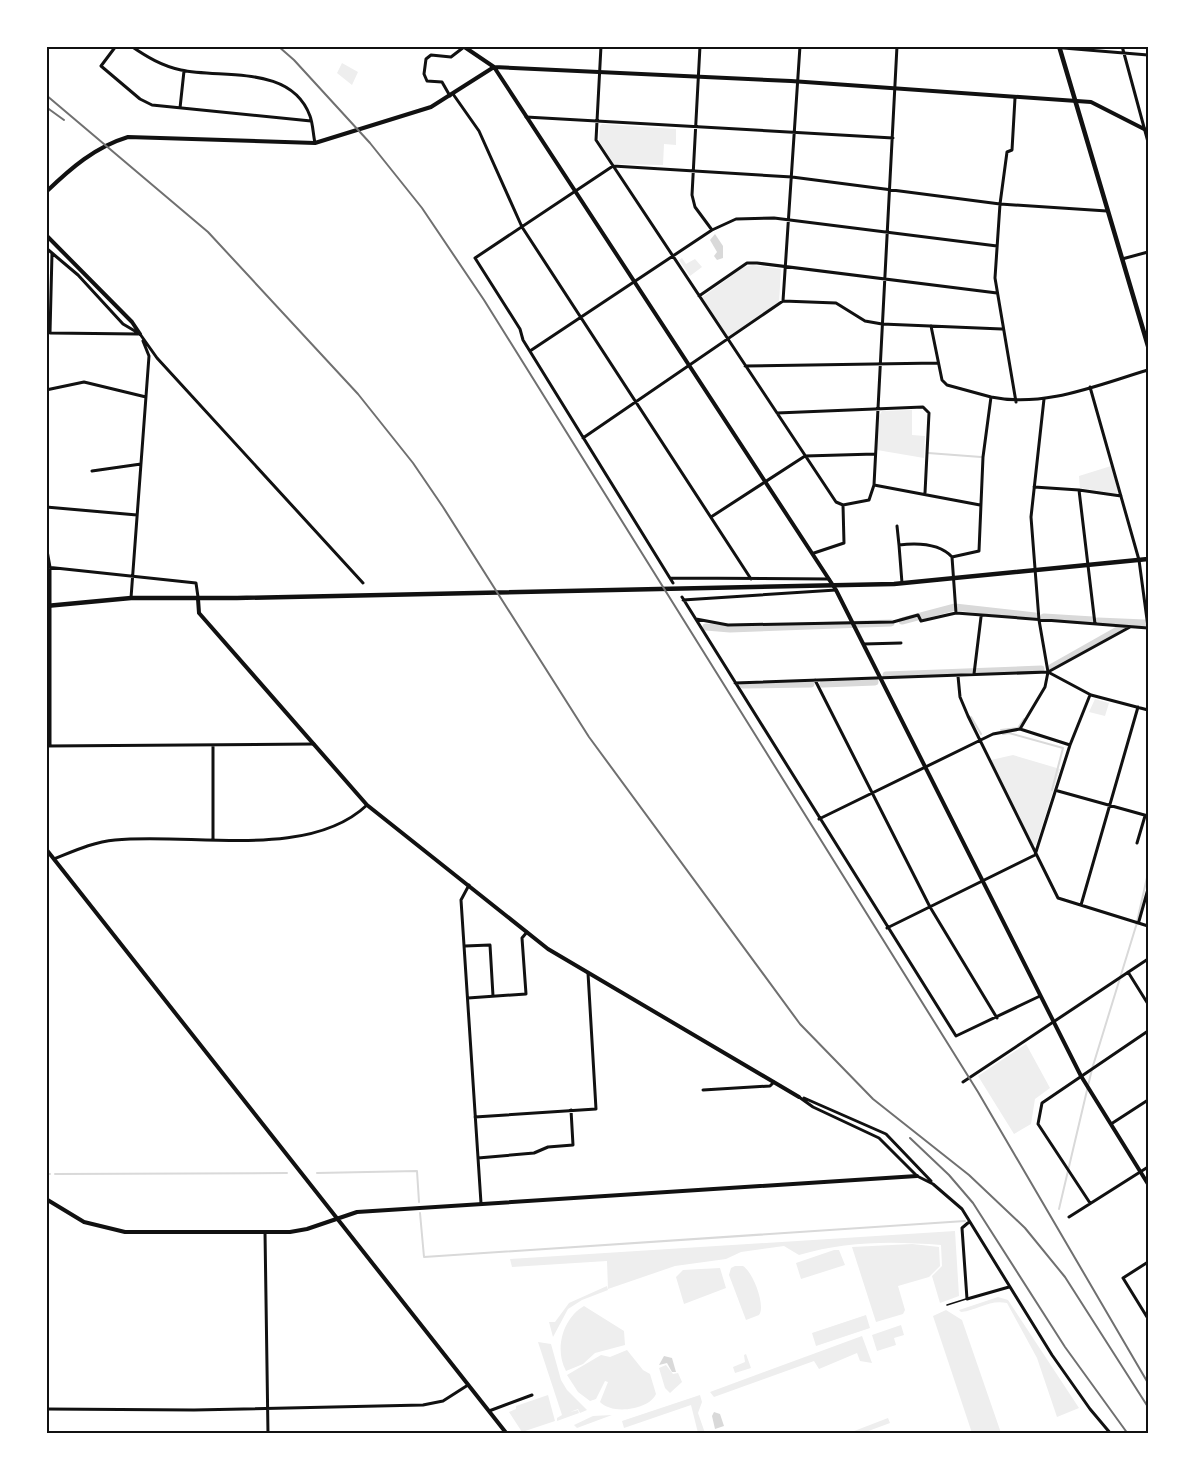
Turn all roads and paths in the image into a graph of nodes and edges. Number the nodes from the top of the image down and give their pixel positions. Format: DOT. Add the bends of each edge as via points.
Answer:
graph roads {
  1 [pos="116,46"];
  2 [pos="131,46"];
  3 [pos="601,46"];
  4 [pos="700,46"];
  5 [pos="800,46"];
  6 [pos="897,46"];
  7 [pos="1039,46"];
  8 [pos="1122,46"];
  9 [pos="464,47"];
  10 [pos="1060,48"];
  11 [pos="1124,53"];
  12 [pos="1149,55"];
  13 [pos="494,67"];
  14 [pos="184,70"];
  15 [pos="600,71"];
  16 [pos="699,76"];
  17 [pos="798,82"];
  18 [pos="895,88"];
  19 [pos="451,95"];
  20 [pos="1016,98"];
  21 [pos="1076,103"];
  22 [pos="180,108"];
  23 [pos="526,117"];
  24 [pos="311,121"];
  25 [pos="597,121"];
  26 [pos="696,126"];
  27 [pos="1147,130"];
  28 [pos="795,133"];
  29 [pos="893,138"];
  30 [pos="1149,142"];
  31 [pos="315,143"];
  32 [pos="613,166"];
  33 [pos="693,170"];
  34 [pos="792,177"];
  35 [pos="576,190"];
  36 [pos="891,190"];
  37 [pos="46,192"];
  38 [pos="1000,204"];
  39 [pos="1107,211"];
  40 [pos="789,221"];
  41 [pos="522,227"];
  42 [pos="712,230"];
  43 [pos="888,234"];
  44 [pos="46,235"];
  45 [pos="997,246"];
  46 [pos="46,248"];
  47 [pos="1149,252"];
  48 [pos="52,253"];
  49 [pos="673,257"];
  50 [pos="1122,259"];
  51 [pos="786,264"];
  52 [pos="885,279"];
  53 [pos="634,282"];
  54 [pos="997,293"];
  55 [pos="698,296"];
  56 [pos="783,301"];
  57 [pos="580,318"];
  58 [pos="882,324"];
  59 [pos="931,326"];
  60 [pos="1002,329"];
  61 [pos="140,334"];
  62 [pos="727,341"];
  63 [pos="1149,346"];
  64 [pos="530,351"];
  65 [pos="938,363"];
  66 [pos="880,364"];
  67 [pos="745,366"];
  68 [pos="690,367"];
  69 [pos="1149,370"];
  70 [pos="1089,387"];
  71 [pos="46,390"];
  72 [pos="146,397"];
  73 [pos="991,397"];
  74 [pos="1044,399"];
  75 [pos="1016,402"];
  76 [pos="636,403"];
  77 [pos="877,410"];
  78 [pos="776,412"];
  79 [pos="583,438"];
  80 [pos="875,454"];
  81 [pos="805,456"];
  82 [pos="141,464"];
  83 [pos="92,471"];
  84 [pos="765,480"];
  85 [pos="874,485"];
  86 [pos="1034,487"];
  87 [pos="1079,490"];
  88 [pos="925,493"];
  89 [pos="1121,496"];
  90 [pos="843,505"];
  91 [pos="980,505"];
  92 [pos="46,507"];
  93 [pos="137,515"];
  94 [pos="711,517"];
  95 [pos="897,526"];
  96 [pos="46,545"];
  97 [pos="899,545"];
  98 [pos="814,553"];
  99 [pos="952,557"];
  100 [pos="1149,559"];
  101 [pos="1139,560"];
  102 [pos="1089,566"];
  103 [pos="48,567"];
  104 [pos="1036,572"];
  105 [pos="132,574"];
  106 [pos="670,578"];
  107 [pos="751,579"];
  108 [pos="955,579"];
  109 [pos="831,581"];
  110 [pos="363,583"];
  111 [pos="673,583"];
  112 [pos="902,583"];
  113 [pos="836,590"];
  114 [pos="131,598"];
  115 [pos="198,599"];
  116 [pos="48,606"];
  117 [pos="956,614"];
  118 [pos="981,617"];
  119 [pos="696,620"];
  120 [pos="1039,620"];
  121 [pos="854,622"];
  122 [pos="1095,624"];
  123 [pos="1131,626"];
  124 [pos="1148,628"];
  125 [pos="901,643"];
  126 [pos="864,644"];
  127 [pos="1048,672"];
  128 [pos="974,674"];
  129 [pos="958,675"];
  130 [pos="882,679"];
  131 [pos="815,680"];
  132 [pos="735,683"];
  133 [pos="1091,695"];
  134 [pos="1138,707"];
  135 [pos="1149,710"];
  136 [pos="1020,729"];
  137 [pos="980,740"];
  138 [pos="314,744"];
  139 [pos="213,745"];
  140 [pos="1070,745"];
  141 [pos="48,746"];
  142 [pos="926,765"];
  143 [pos="1057,791"];
  144 [pos="873,793"];
  145 [pos="366,805"];
  146 [pos="1111,806"];
  147 [pos="1147,816"];
  148 [pos="819,819"];
  149 [pos="213,839"];
  150 [pos="1137,843"];
  151 [pos="46,849"];
  152 [pos="1035,855"];
  153 [pos="54,859"];
  154 [pos="983,882"];
  155 [pos="469,885"];
  156 [pos="1149,889"];
  157 [pos="1081,905"];
  158 [pos="930,907"];
  159 [pos="1139,921"];
  160 [pos="1149,926"];
  161 [pos="887,928"];
  162 [pos="527,932"];
  163 [pos="464,946"];
  164 [pos="1149,959"];
  165 [pos="1128,972"];
  166 [pos="588,973"];
  167 [pos="493,996"];
  168 [pos="1040,996"];
  169 [pos="468,998"];
  170 [pos="1149,1004"];
  171 [pos="997,1018"];
  172 [pos="1053,1022"];
  173 [pos="1149,1031"];
  174 [pos="1081,1076"];
  175 [pos="774,1082"];
  176 [pos="963,1082"];
  177 [pos="703,1090"];
  178 [pos="799,1097"];
  179 [pos="1149,1100"];
  180 [pos="571,1110"];
  181 [pos="475,1117"];
  182 [pos="1110,1125"];
  183 [pos="890,1131"];
  184 [pos="886,1134"];
  185 [pos="478,1158"];
  186 [pos="1149,1167"];
  187 [pos="1140,1172"];
  188 [pos="917,1176"];
  189 [pos="933,1184"];
  190 [pos="1149,1184"];
  191 [pos="46,1199"];
  192 [pos="481,1203"];
  193 [pos="1090,1203"];
  194 [pos="337,1217"];
  195 [pos="1069,1217"];
  196 [pos="970,1222"];
  197 [pos="265,1232"];
  198 [pos="1149,1262"];
  199 [pos="1009,1287"];
  200 [pos="967,1299"];
  201 [pos="947,1305"];
  202 [pos="1147,1317"];
  203 [pos="469,1385"];
  204 [pos="532,1395"];
  205 [pos="268,1408"];
  206 [pos="46,1409"];
  207 [pos="489,1411"];
  208 [pos="268,1434"];
  209 [pos="507,1434"];
  210 [pos="1111,1434"];
  1 -- 22 [label="street" via="101,66 140,99 152,105"];
  2 -- 14 [label="street" via="162,64"];
  3 -- 15 [label="street"];
  4 -- 16 [label="street"];
  5 -- 17 [label="street"];
  6 -- 18 [label="street"];
  7 -- 10 [label="street"];
  8 -- 11 [label="street"];
  9 -- 13 [label="street"];
  9 -- 19 [label="street" via="451,57 426,58 427,81 442,82"];
  10 -- 11 [label="street"];
  10 -- 21 [label="main road"];
  11 -- 12 [label="street"];
  11 -- 27 [label="street"];
  13 -- 15 [label="street"];
  13 -- 19 [label="street"];
  13 -- 23 [label="street"];
  14 -- 22 [label="street"];
  14 -- 24 [label="street" via="277,82 300,100"];
  15 -- 16 [label="street"];
  15 -- 25 [label="street"];
  16 -- 17 [label="street"];
  16 -- 26 [label="street"];
  17 -- 18 [label="street"];
  17 -- 28 [label="street"];
  18 -- 20 [label="street"];
  18 -- 29 [label="street"];
  19 -- 31 [label="street" via="430,106"];
  19 -- 41 [label="street" via="479,131"];
  20 -- 21 [label="street"];
  20 -- 38 [label="street" via="1012,150 1007,152"];
  21 -- 27 [label="street" via="1091,102"];
  21 -- 39 [label="main road"];
  22 -- 24 [label="street"];
  23 -- 25 [label="street"];
  23 -- 35 [label="street"];
  24 -- 31 [label="street"];
  25 -- 26 [label="street"];
  25 -- 32 [label="street" via="596,140"];
  26 -- 28 [label="street"];
  26 -- 33 [label="street"];
  27 -- 30 [label="street"];
  28 -- 29 [label="street"];
  28 -- 34 [label="street"];
  29 -- 36 [label="street"];
  31 -- 37 [label="street" via="128,137 87,156"];
  32 -- 33 [label="street"];
  32 -- 35 [label="street"];
  32 -- 49 [label="street"];
  33 -- 34 [label="street"];
  33 -- 42 [label="street" via="695,207"];
  34 -- 36 [label="street"];
  34 -- 40 [label="street"];
  35 -- 41 [label="street"];
  35 -- 53 [label="street"];
  36 -- 38 [label="street"];
  36 -- 43 [label="street"];
  38 -- 39 [label="street"];
  38 -- 45 [label="street"];
  39 -- 50 [label="main road"];
  40 -- 42 [label="street" via="751,217"];
  40 -- 43 [label="street"];
  40 -- 51 [label="street"];
  41 -- 57 [label="street"];
  41 -- 64 [label="street" via="475,258"];
  42 -- 49 [label="street"];
  43 -- 45 [label="street"];
  43 -- 52 [label="street"];
  44 -- 61 [label="street"];
  45 -- 54 [label="street"];
  46 -- 48 [label="street"];
  47 -- 50 [label="street"];
  48 -- 61 [label="street" via="123,324"];
  48 -- 61 [label="street" via="50,333"];
  49 -- 53 [label="street"];
  49 -- 55 [label="street"];
  50 -- 63 [label="main road"];
  51 -- 52 [label="street"];
  51 -- 55 [label="street" via="747,263"];
  51 -- 56 [label="street"];
  52 -- 54 [label="street"];
  52 -- 58 [label="street"];
  53 -- 57 [label="street"];
  53 -- 68 [label="street"];
  54 -- 60 [label="street"];
  55 -- 62 [label="street"];
  56 -- 58 [label="street" via="836,303 865,321"];
  56 -- 62 [label="street"];
  57 -- 64 [label="street"];
  57 -- 76 [label="street"];
  58 -- 59 [label="street"];
  58 -- 66 [label="street"];
  59 -- 60 [label="street"];
  59 -- 65 [label="street"];
  60 -- 75 [label="street"];
  61 -- 72 [label="street" via="150,356"];
  61 -- 110 [label="street" via="157,358"];
  62 -- 67 [label="street"];
  62 -- 68 [label="street"];
  64 -- 79 [label="street"];
  65 -- 66 [label="street"];
  65 -- 73 [label="street" via="947,385"];
  66 -- 67 [label="street"];
  66 -- 77 [label="street"];
  67 -- 78 [label="street"];
  68 -- 76 [label="street"];
  68 -- 84 [label="street"];
  69 -- 70 [label="street"];
  70 -- 74 [label="street"];
  70 -- 89 [label="street"];
  71 -- 72 [label="street" via="84,382"];
  72 -- 82 [label="street"];
  73 -- 75 [label="street"];
  73 -- 91 [label="street"];
  74 -- 75 [label="street"];
  74 -- 86 [label="street"];
  76 -- 79 [label="street"];
  76 -- 94 [label="street"];
  77 -- 78 [label="street"];
  77 -- 80 [label="street"];
  77 -- 88 [label="street" via="923,407 928,413"];
  78 -- 81 [label="street"];
  79 -- 106 [label="street"];
  80 -- 81 [label="street"];
  80 -- 85 [label="street"];
  81 -- 84 [label="street"];
  81 -- 90 [label="street" via="836,502"];
  82 -- 83 [label="street"];
  82 -- 93 [label="street"];
  84 -- 94 [label="street"];
  84 -- 98 [label="street"];
  85 -- 88 [label="street"];
  85 -- 90 [label="street" via="869,500"];
  86 -- 87 [label="street"];
  86 -- 104 [label="street" via="1031,517"];
  87 -- 89 [label="street"];
  87 -- 102 [label="street"];
  88 -- 91 [label="street"];
  89 -- 101 [label="street"];
  90 -- 98 [label="street" via="844,543"];
  91 -- 99 [label="street" via="979,551"];
  92 -- 93 [label="street"];
  93 -- 105 [label="street"];
  94 -- 107 [label="street"];
  95 -- 97 [label="street"];
  96 -- 103 [label="street"];
  97 -- 99 [label="street" via="917,543 946,551"];
  97 -- 112 [label="street"];
  98 -- 109 [label="street"];
  99 -- 108 [label="street"];
  100 -- 101 [label="main road"];
  101 -- 102 [label="main road"];
  101 -- 124 [label="street"];
  102 -- 104 [label="main road"];
  102 -- 122 [label="street"];
  103 -- 105 [label="street"];
  103 -- 116 [label="street"];
  104 -- 108 [label="main road"];
  104 -- 120 [label="street"];
  105 -- 114 [label="street"];
  105 -- 115 [label="street" via="196,584"];
  106 -- 107 [label="street"];
  106 -- 111 [label="street"];
  107 -- 109 [label="street"];
  108 -- 112 [label="main road"];
  108 -- 117 [label="street"];
  109 -- 112 [label="main road"];
  109 -- 113 [label="street"];
  109 -- 115 [label="main road" via="798,585"];
  113 -- 119 [label="street" via="682,598"];
  113 -- 121 [label="street"];
  114 -- 115 [label="main road"];
  114 -- 116 [label="main road"];
  115 -- 138 [label="street" via="199,613"];
  116 -- 141 [label="street"];
  117 -- 118 [label="street"];
  117 -- 121 [label="street" via="921,621 918,615 892,621"];
  118 -- 120 [label="street"];
  118 -- 128 [label="street"];
  119 -- 121 [label="street" via="728,625"];
  119 -- 132 [label="street"];
  120 -- 122 [label="street"];
  120 -- 127 [label="street"];
  121 -- 126 [label="street"];
  122 -- 123 [label="street"];
  123 -- 124 [label="street"];
  123 -- 127 [label="street"];
  125 -- 126 [label="street"];
  126 -- 130 [label="street"];
  127 -- 128 [label="street"];
  127 -- 133 [label="street"];
  127 -- 136 [label="street" via="1045,687"];
  128 -- 129 [label="street"];
  129 -- 130 [label="street"];
  129 -- 137 [label="street" via="960,697"];
  130 -- 131 [label="street"];
  130 -- 142 [label="street"];
  131 -- 132 [label="street"];
  131 -- 144 [label="street"];
  132 -- 148 [label="street"];
  133 -- 134 [label="street"];
  133 -- 140 [label="street"];
  134 -- 135 [label="street"];
  134 -- 146 [label="street"];
  136 -- 137 [label="street"];
  136 -- 140 [label="street"];
  137 -- 142 [label="street"];
  137 -- 152 [label="street"];
  138 -- 139 [label="street"];
  138 -- 145 [label="street"];
  139 -- 141 [label="street"];
  139 -- 149 [label="street"];
  140 -- 143 [label="street"];
  142 -- 144 [label="street"];
  142 -- 154 [label="street"];
  143 -- 146 [label="street"];
  143 -- 152 [label="street"];
  144 -- 148 [label="street"];
  144 -- 158 [label="street"];
  145 -- 149 [label="street" via="350,818 315,833 285,839"];
  145 -- 155 [label="street"];
  146 -- 147 [label="street"];
  146 -- 157 [label="street"];
  147 -- 150 [label="street"];
  148 -- 161 [label="street"];
  149 -- 153 [label="street" via="113,840"];
  151 -- 153 [label="street"];
  152 -- 154 [label="street"];
  152 -- 157 [label="street" via="1058,898"];
  153 -- 194 [label="street"];
  154 -- 158 [label="street"];
  154 -- 168 [label="street"];
  155 -- 162 [label="street"];
  155 -- 163 [label="street" via="462,900"];
  156 -- 159 [label="street"];
  157 -- 159 [label="street"];
  158 -- 161 [label="street"];
  158 -- 171 [label="street"];
  159 -- 160 [label="street"];
  161 -- 171 [label="street" via="956,1036"];
  162 -- 166 [label="street"];
  162 -- 167 [label="street" via="522,938 525,994"];
  163 -- 167 [label="street" via="490,945"];
  163 -- 169 [label="street"];
  164 -- 165 [label="street"];
  165 -- 170 [label="street"];
  165 -- 172 [label="street"];
  166 -- 175 [label="street"];
  166 -- 180 [label="street" via="596,1109"];
  167 -- 169 [label="street"];
  168 -- 171 [label="street"];
  168 -- 172 [label="street"];
  169 -- 181 [label="street"];
  172 -- 174 [label="street"];
  172 -- 176 [label="street"];
  173 -- 174 [label="street"];
  174 -- 182 [label="street"];
  174 -- 193 [label="street" via="1042,1103 1038,1120"];
  175 -- 177 [label="street" via="770,1086"];
  175 -- 178 [label="street"];
  178 -- 184 [label="street"];
  178 -- 188 [label="street" via="879,1138"];
  179 -- 182 [label="street"];
  180 -- 181 [label="street"];
  180 -- 185 [label="street" via="573,1145"];
  181 -- 185 [label="street"];
  182 -- 187 [label="street"];
  183 -- 184 [label="street"];
  184 -- 189 [label="street"];
  185 -- 192 [label="street"];
  186 -- 187 [label="street"];
  187 -- 190 [label="street"];
  187 -- 193 [label="street"];
  188 -- 189 [label="street"];
  188 -- 192 [label="street"];
  189 -- 196 [label="street" via="962,1209"];
  191 -- 197 [label="street" via="84,1222 113,1230"];
  192 -- 194 [label="street" via="357,1212"];
  193 -- 195 [label="street"];
  194 -- 197 [label="street" via="308,1229"];
  194 -- 203 [label="street"];
  196 -- 199 [label="street"];
  196 -- 200 [label="street" via="962,1227"];
  197 -- 205 [label="street"];
  198 -- 202 [label="street" via="1123,1278"];
  199 -- 200 [label="street"];
  199 -- 210 [label="street" via="1057,1362"];
  200 -- 201 [label="lane"];
  203 -- 205 [label="street" via="443,1401 423,1405"];
  203 -- 207 [label="street"];
  204 -- 207 [label="street"];
  205 -- 206 [label="street"];
  205 -- 208 [label="street"];
  207 -- 209 [label="street"];
}
